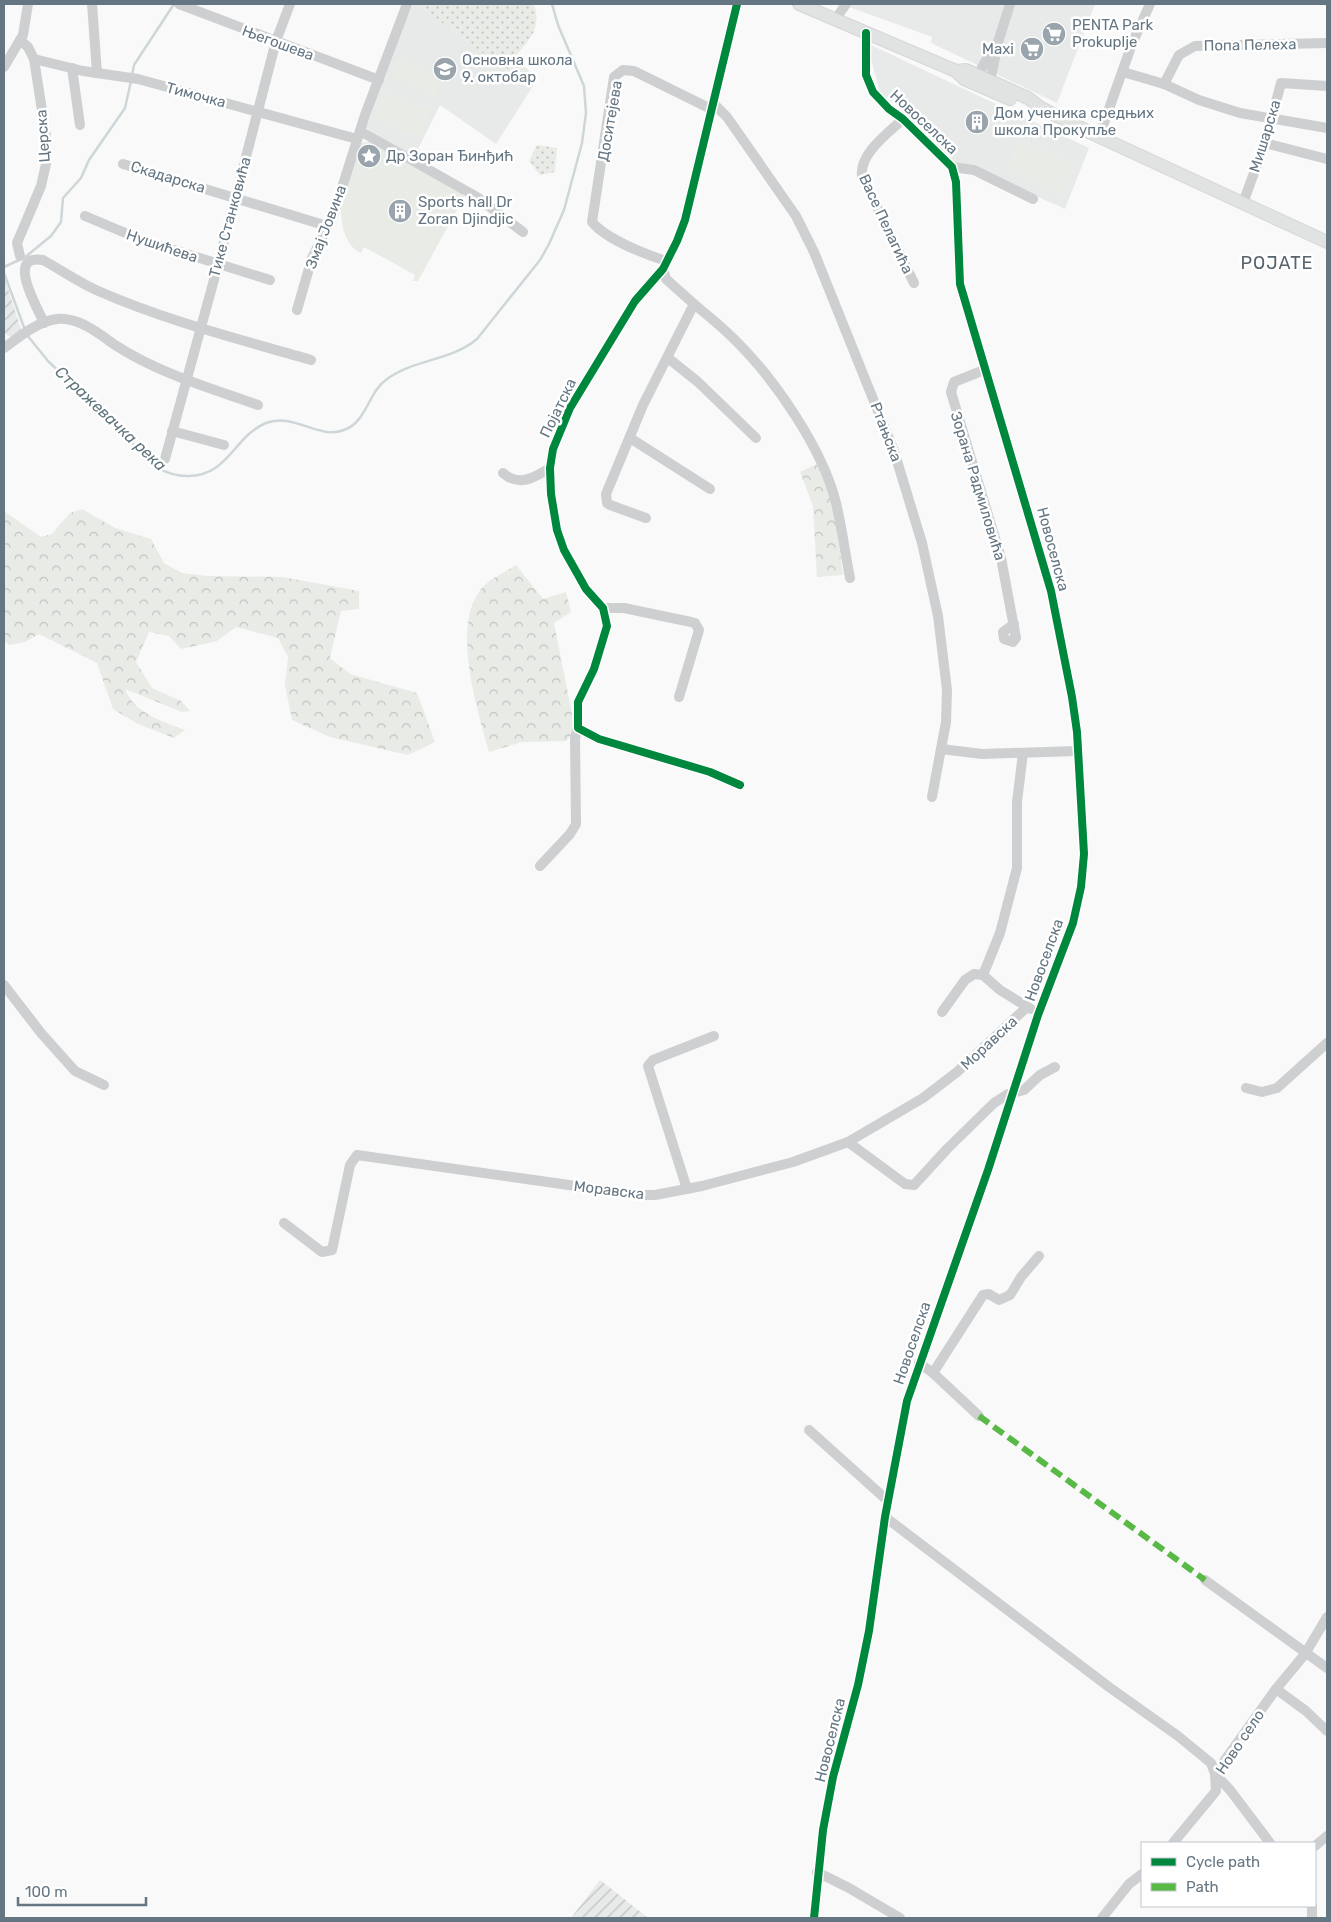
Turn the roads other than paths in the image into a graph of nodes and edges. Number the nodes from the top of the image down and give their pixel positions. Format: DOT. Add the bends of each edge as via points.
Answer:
graph roads {
  1 [pos="28,4"];
  2 [pos="92,4"];
  3 [pos="180,4"];
  4 [pos="290,4"];
  5 [pos="405,4"];
  6 [pos="737,4"];
  7 [pos="846,4"];
  8 [pos="1010,4"];
  9 [pos="1150,4"];
  10 [pos="807,5"];
  11 [pos="835,20"];
  12 [pos="866,33"];
  13 [pos="998,39"];
  14 [pos="20,40"];
  15 [pos="276,41"];
  16 [pos="1327,42"];
  17 [pos="34,59"];
  18 [pos="4,67"];
  19 [pos="72,68"];
  20 [pos="956,71"];
  21 [pos="1123,72"];
  22 [pos="97,73"];
  23 [pos="978,76"];
  24 [pos="379,80"];
  25 [pos="990,81"];
  26 [pos="1164,84"];
  27 [pos="1327,86"];
  28 [pos="712,106"];
  29 [pos="1041,108"];
  30 [pos="258,112"];
  31 [pos="1272,119"];
  32 [pos="903,120"];
  33 [pos="80,125"];
  34 [pos="1327,128"];
  35 [pos="359,135"];
  36 [pos="1099,137"];
  37 [pos="1265,143"];
  38 [pos="1327,159"];
  39 [pos="124,164"];
  40 [pos="952,167"];
  41 [pos="235,198"];
  42 [pos="1033,199"];
  43 [pos="1242,203"];
  44 [pos="85,216"];
  45 [pos="327,226"];
  46 [pos="523,232"];
  47 [pos="1327,242"];
  48 [pos="26,261"];
  49 [pos="218,265"];
  50 [pos="665,265"];
  51 [pos="270,280"];
  52 [pos="914,283"];
  53 [pos="694,304"];
  54 [pos="297,310"];
  55 [pos="40,325"];
  56 [pos="201,329"];
  57 [pos="4,348"];
  58 [pos="668,358"];
  59 [pos="311,360"];
  60 [pos="984,370"];
  61 [pos="187,380"];
  62 [pos="258,405"];
  63 [pos="172,431"];
  64 [pos="630,438"];
  65 [pos="756,438"];
  66 [pos="224,445"];
  67 [pos="165,459"];
  68 [pos="550,468"];
  69 [pos="503,473"];
  70 [pos="710,489"];
  71 [pos="646,518"];
  72 [pos="850,578"];
  73 [pos="603,608"];
  74 [pos="1014,624"];
  75 [pos="679,697"];
  76 [pos="578,728"];
  77 [pos="940,749"];
  78 [pos="1077,751"];
  79 [pos="1023,753"];
  80 [pos="740,785"];
  81 [pos="932,797"];
  82 [pos="540,866"];
  83 [pos="983,975"];
  84 [pos="4,985"];
  85 [pos="1027,1006"];
  86 [pos="942,1012"];
  87 [pos="1038,1015"];
  88 [pos="714,1036"];
  89 [pos="1327,1043"];
  90 [pos="1055,1067"];
  91 [pos="104,1085"];
  92 [pos="1246,1088"];
  93 [pos="1014,1092"];
  94 [pos="848,1142"];
  95 [pos="687,1189"];
  96 [pos="284,1223"];
  97 [pos="1039,1256"];
  98 [pos="919,1363"];
  99 [pos="934,1373"];
  100 [pos="980,1416"];
  101 [pos="809,1430"];
  102 [pos="888,1501"];
  103 [pos="886,1517"];
  104 [pos="1205,1580"];
  105 [pos="1327,1617"];
  106 [pos="1304,1654"];
  107 [pos="1327,1668"];
  108 [pos="1276,1689"];
  109 [pos="1327,1731"];
  110 [pos="1215,1774"];
  111 [pos="1327,1836"];
  112 [pos="1174,1842"];
  113 [pos="1269,1842"];
  114 [pos="1316,1845"];
  115 [pos="817,1872"];
  116 [pos="1141,1875"];
  117 [pos="814,1918"];
  118 [pos="900,1918"];
  119 [pos="1102,1918"];
  1 -- 14 [label="street"];
  2 -- 22 [label="street"];
  3 -- 15 [label="street, Његошева"];
  4 -- 15 [label="street, Тике Станковића"];
  5 -- 24 [label="street, Змај Јовина"];
  6 -- 28 [label="street, Појатска"];
  7 -- 11 [label="street"];
  8 -- 13 [label="street"];
  9 -- 21 [label="street"];
  10 -- 11 [label="main road"];
  11 -- 12 [label="main road"];
  12 -- 20 [label="main road"];
  12 -- 32 [label="street, Новоселска" via="869,85 877,98"];
  13 -- 23 [label="street"];
  13 -- 25 [label="street"];
  14 -- 17 [label="street, Церска"];
  14 -- 18 [label="street"];
  15 -- 24 [label="street, Његошева"];
  15 -- 30 [label="street, Тике Станковића"];
  16 -- 26 [label="street, Попа Пелеха" via="1195,46 1178,55"];
  17 -- 19 [label="street, Тимочка"];
  17 -- 48 [label="street, Церска" via="46,164 41,186 17,243"];
  19 -- 22 [label="street, Тимочка"];
  19 -- 33 [label="street"];
  20 -- 23 [label="main road" via="966,70"];
  20 -- 29 [label="main road" via="964,79 987,90 1025,106"];
  21 -- 26 [label="street"];
  21 -- 36 [label="street"];
  22 -- 30 [label="street, Тимочка" via="137,79"];
  23 -- 25 [label="main road"];
  24 -- 35 [label="street, Змај Јовина"];
  25 -- 29 [label="main road" via="1028,98"];
  26 -- 31 [label="street" via="1198,100"];
  27 -- 31 [label="street, Мишарска" via="1281,83"];
  28 -- 50 [label="street, Појатска" via="685,220 678,242"];
  28 -- 50 [label="street, Доситејева" via="634,71 623,70 613,83 591,218 594,225 605,233"];
  28 -- 77 [label="street, Ртањска" via="727,118 804,229 894,451 924,550 938,616 947,690 946,722"];
  29 -- 36 [label="main road"];
  30 -- 35 [label="street, Тимочка"];
  30 -- 41 [label="street, Тике Станковића"];
  31 -- 34 [label="street"];
  31 -- 37 [label="street, Мишарска"];
  32 -- 40 [label="street, Новоселска"];
  32 -- 52 [label="street, Васе Пелагића" via="871,150 861,168"];
  35 -- 45 [label="street, Змај Јовина"];
  35 -- 46 [label="street, Тимочка" via="477,197"];
  36 -- 43 [label="main road"];
  37 -- 38 [label="street"];
  37 -- 43 [label="street, Мишарска"];
  39 -- 41 [label="street, Скадарска"];
  40 -- 42 [label="street" via="974,170"];
  40 -- 60 [label="street, Новоселска" via="956,182 960,284"];
  41 -- 45 [label="street, Скадарска"];
  41 -- 49 [label="street, Тике Станковића"];
  43 -- 47 [label="main road"];
  44 -- 49 [label="street, Нушићева" via="124,234"];
  45 -- 54 [label="street, Змај Јовина" via="312,258"];
  48 -- 55 [label="street, Церска" via="29,294"];
  48 -- 56 [label="street" via="43,260 96,290"];
  49 -- 51 [label="street, Нушићева"];
  49 -- 56 [label="street, Тике Станковића"];
  50 -- 53 [label="street" via="666,279"];
  50 -- 68 [label="street, Појатска" via="634,301 570,408 553,449"];
  53 -- 58 [label="street" via="677,333"];
  53 -- 72 [label="street" via="735,339 795,416 810,442 836,501"];
  55 -- 57 [label="street"];
  55 -- 61 [label="street" via="57,319 87,326 130,354"];
  56 -- 59 [label="street"];
  56 -- 61 [label="street, Тике Станковића"];
  58 -- 64 [label="street"];
  58 -- 65 [label="street"];
  60 -- 74 [label="street, Зорана Радмиловића" via="954,382 951,392 1001,558"];
  60 -- 78 [label="street, Новоселска" via="1052,591 1072,697"];
  61 -- 62 [label="street"];
  61 -- 63 [label="street, Тике Станковића"];
  63 -- 66 [label="street"];
  63 -- 67 [label="street, Тике Станковића"];
  64 -- 70 [label="street"];
  64 -- 71 [label="street" via="606,499 610,505"];
  68 -- 69 [label="street" via="520,481 514,481"];
  68 -- 73 [label="street, Појатска" via="559,536 586,589"];
  73 -- 75 [label="street" via="624,608 691,622 698,627"];
  73 -- 76 [label="street" via="607,626 594,669 578,702"];
  76 -- 80 [label="street" via="599,739 710,772"];
  76 -- 82 [label="street" via="575,738 576,824"];
  77 -- 79 [label="street" via="963,753"];
  77 -- 81 [label="street, Ртањска"];
  78 -- 79 [label="street"];
  78 -- 87 [label="street, Новоселска" via="1083,820 1081,887 1073,923"];
  79 -- 83 [label="street" via="1017,802 1017,868 1000,932"];
  83 -- 85 [label="street"];
  83 -- 86 [label="street" via="970,975"];
  84 -- 91 [label="street" via="76,1071"];
  85 -- 87 [label="street"];
  85 -- 94 [label="street, Моравска" via="957,1072 924,1098"];
  87 -- 93 [label="street, Новоселска"];
  88 -- 95 [label="street" via="653,1060 648,1066"];
  89 -- 92 [label="street" via="1277,1088 1262,1092"];
  90 -- 93 [label="street" via="1040,1075 1024,1090"];
  93 -- 94 [label="street" via="994,1103 970,1125 914,1185 905,1184"];
  93 -- 98 [label="street, Новоселска"];
  94 -- 95 [label="street, Моравска" via="793,1162"];
  95 -- 96 [label="street, Моравска" via="638,1195 357,1155 350,1164 332,1250 322,1252"];
  97 -- 99 [label="street" via="1008,1297 1000,1301 989,1294 983,1295"];
  98 -- 99 [label="street"];
  98 -- 102 [label="street, Новоселска" via="907,1401"];
  99 -- 100 [label="street"];
  101 -- 102 [label="street"];
  102 -- 103 [label="street, Новоселска"];
  103 -- 110 [label="street" via="1178,1736 1211,1764"];
  103 -- 115 [label="street, Новоселска" via="869,1631 833,1777"];
  104 -- 106 [label="street"];
  105 -- 106 [label="street, Ново село"];
  106 -- 107 [label="street"];
  106 -- 108 [label="street, Ново село"];
  108 -- 109 [label="street"];
  108 -- 110 [label="street, Ново село"];
  110 -- 112 [label="street, Ново село" via="1216,1790"];
  110 -- 113 [label="street"];
  111 -- 114 [label="street"];
  115 -- 117 [label="street, Новоселска"];
  115 -- 118 [label="street"];
  116 -- 119 [label="street" via="1129,1884"];
}
